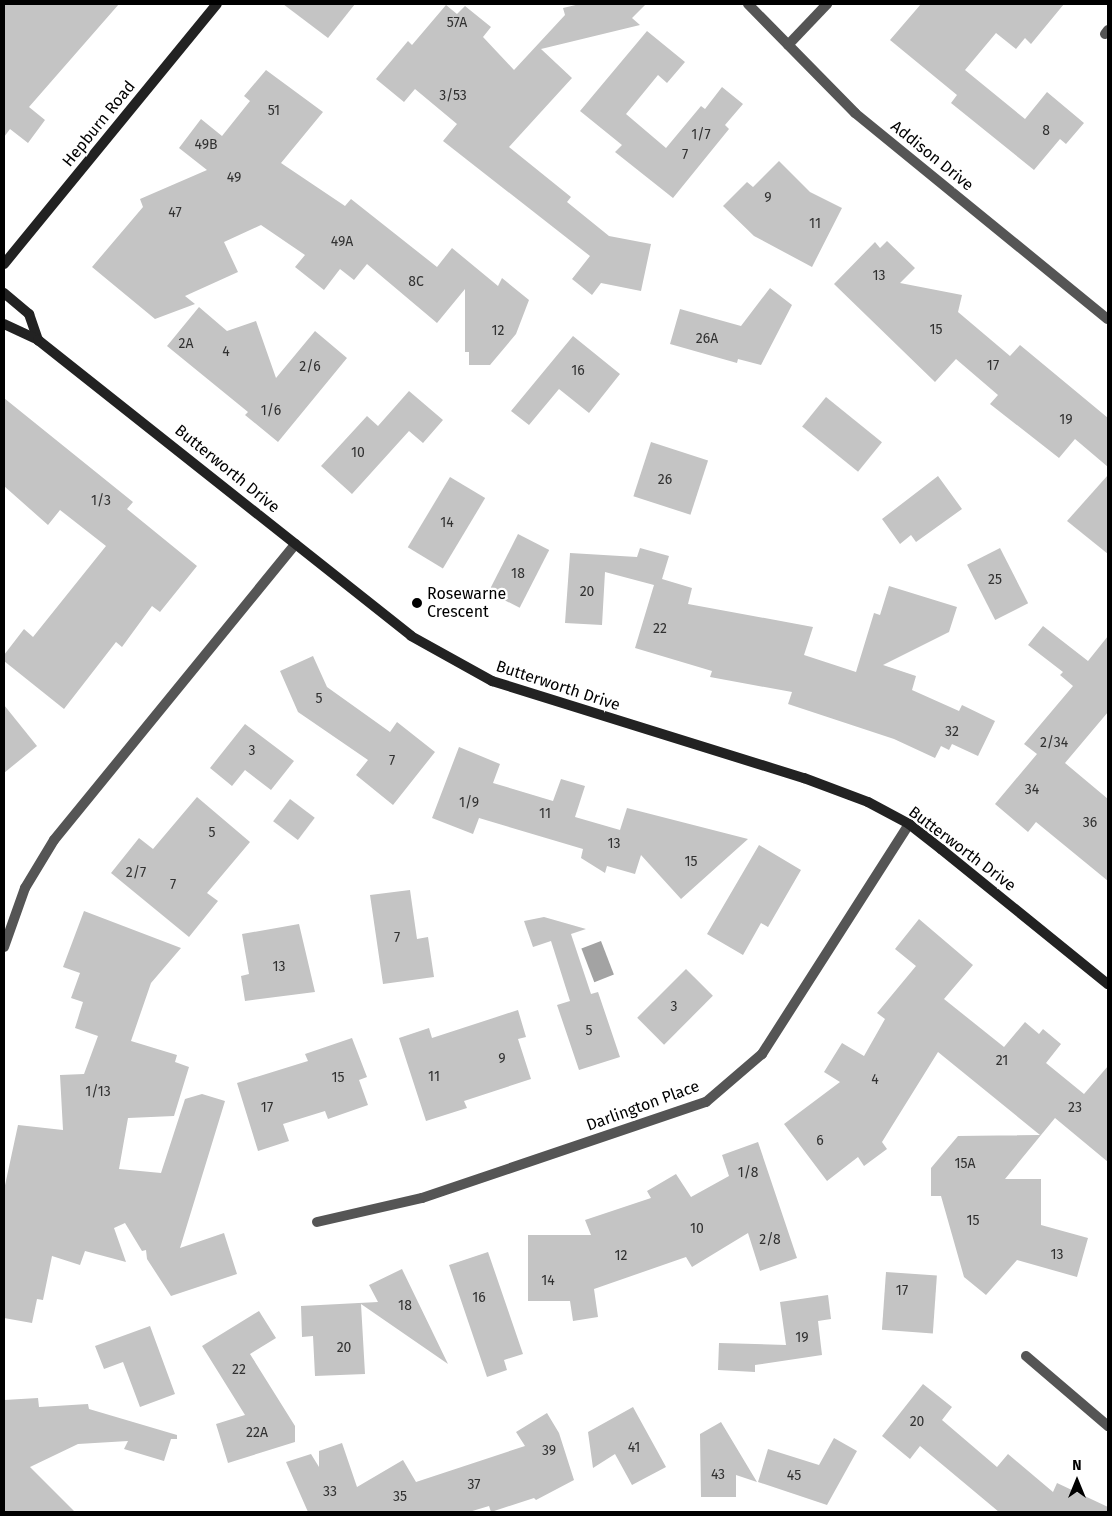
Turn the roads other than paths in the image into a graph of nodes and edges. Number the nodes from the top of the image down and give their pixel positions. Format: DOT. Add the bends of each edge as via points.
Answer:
graph roads {
  1 [pos="217,4"];
  2 [pos="748,4"];
  3 [pos="827,4"];
  4 [pos="788,45"];
  5 [pos="4,264"];
  6 [pos="4,293"];
  7 [pos="1108,319"];
  8 [pos="4,324"];
  9 [pos="38,340"];
  10 [pos="295,544"];
  11 [pos="909,824"];
  12 [pos="4,947"];
  13 [pos="1108,984"];
  14 [pos="317,1222"];
  15 [pos="1026,1356"];
  16 [pos="1108,1426"];
  1 -- 5 [label="street, Hepburn Road"];
  2 -- 4 [label="street, Addison Drive"];
  3 -- 4 [label="street"];
  4 -- 7 [label="street, Addison Drive" via="854,113"];
  6 -- 9 [label="street" via="28,314"];
  8 -- 9 [label="street, Butterworth Drive"];
  9 -- 10 [label="street, Butterworth Drive"];
  10 -- 11 [label="street, Butterworth Drive" via="404,632 492,681 804,778 868,802"];
  10 -- 12 [label="street" via="54,840 25,888"];
  11 -- 13 [label="street, Butterworth Drive"];
  11 -- 14 [label="street, Darlington Place" via="762,1054 706,1102 422,1198"];
  15 -- 16 [label="street"];
}
